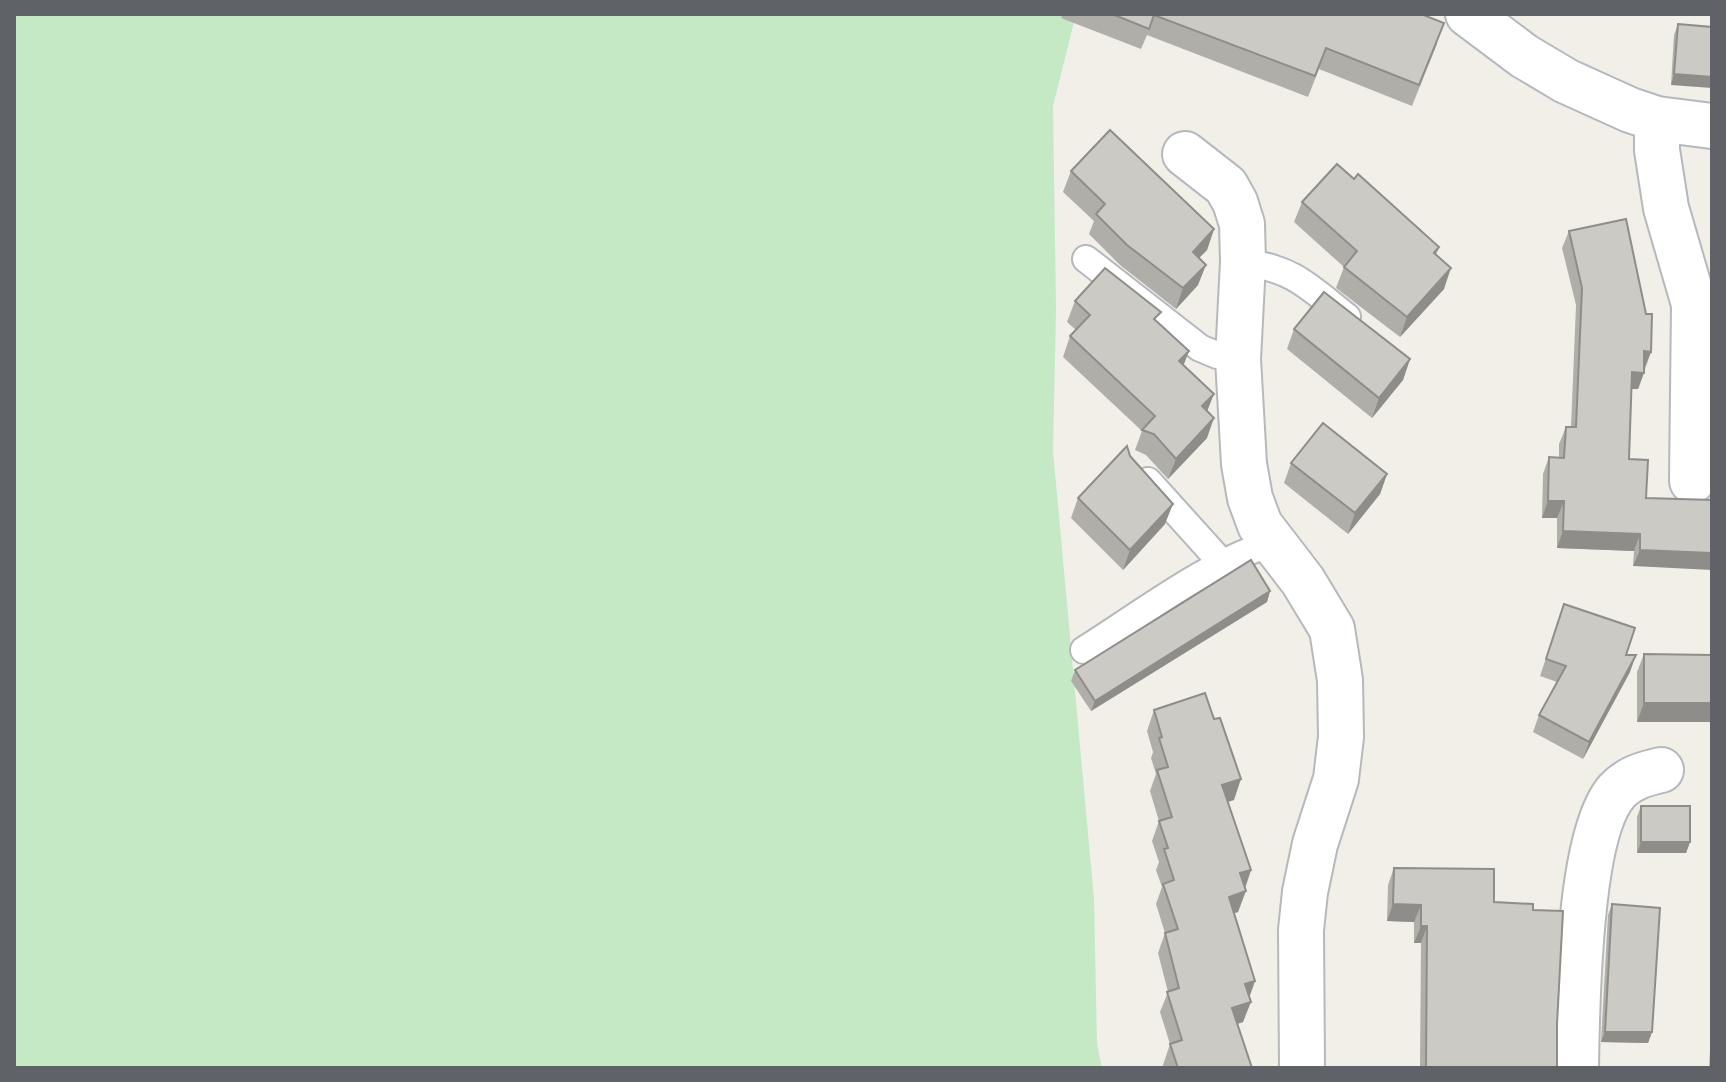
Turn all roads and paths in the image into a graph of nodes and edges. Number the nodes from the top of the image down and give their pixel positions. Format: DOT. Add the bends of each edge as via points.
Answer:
graph roads {
  1 [pos="1468,14"];
  2 [pos="1657,119"];
  3 [pos="1712,126"];
  4 [pos="1185,154"];
  5 [pos="1086,259"];
  6 [pos="1243,262"];
  7 [pos="1362,328"];
  8 [pos="1238,359"];
  9 [pos="1135,466"];
  10 [pos="1692,481"];
  11 [pos="1273,543"];
  12 [pos="1222,563"];
  13 [pos="1084,650"];
  14 [pos="1661,770"];
  15 [pos="1302,1068"];
  16 [pos="1576,1068"];
  1 -- 2 [label="street" via="1566,81"];
  2 -- 3 [label="street"];
  2 -- 10 [label="street" via="1663,194 1694,304"];
  4 -- 6 [label="street" via="1226,186 1235,202 1242,224"];
  5 -- 8 [label="lane" via="1200,348"];
  6 -- 7 [label="lane" via="1282,270 1302,281"];
  6 -- 8 [label="street"];
  8 -- 11 [label="street" via="1250,498"];
  9 -- 12 [label="lane"];
  11 -- 12 [label="lane"];
  11 -- 15 [label="street" via="1332,629 1342,702 1336,779 1305,892"];
  12 -- 13 [label="lane"];
  14 -- 16 [label="street" via="1628,782 1616,793 1597,836 1586,892"];
}
